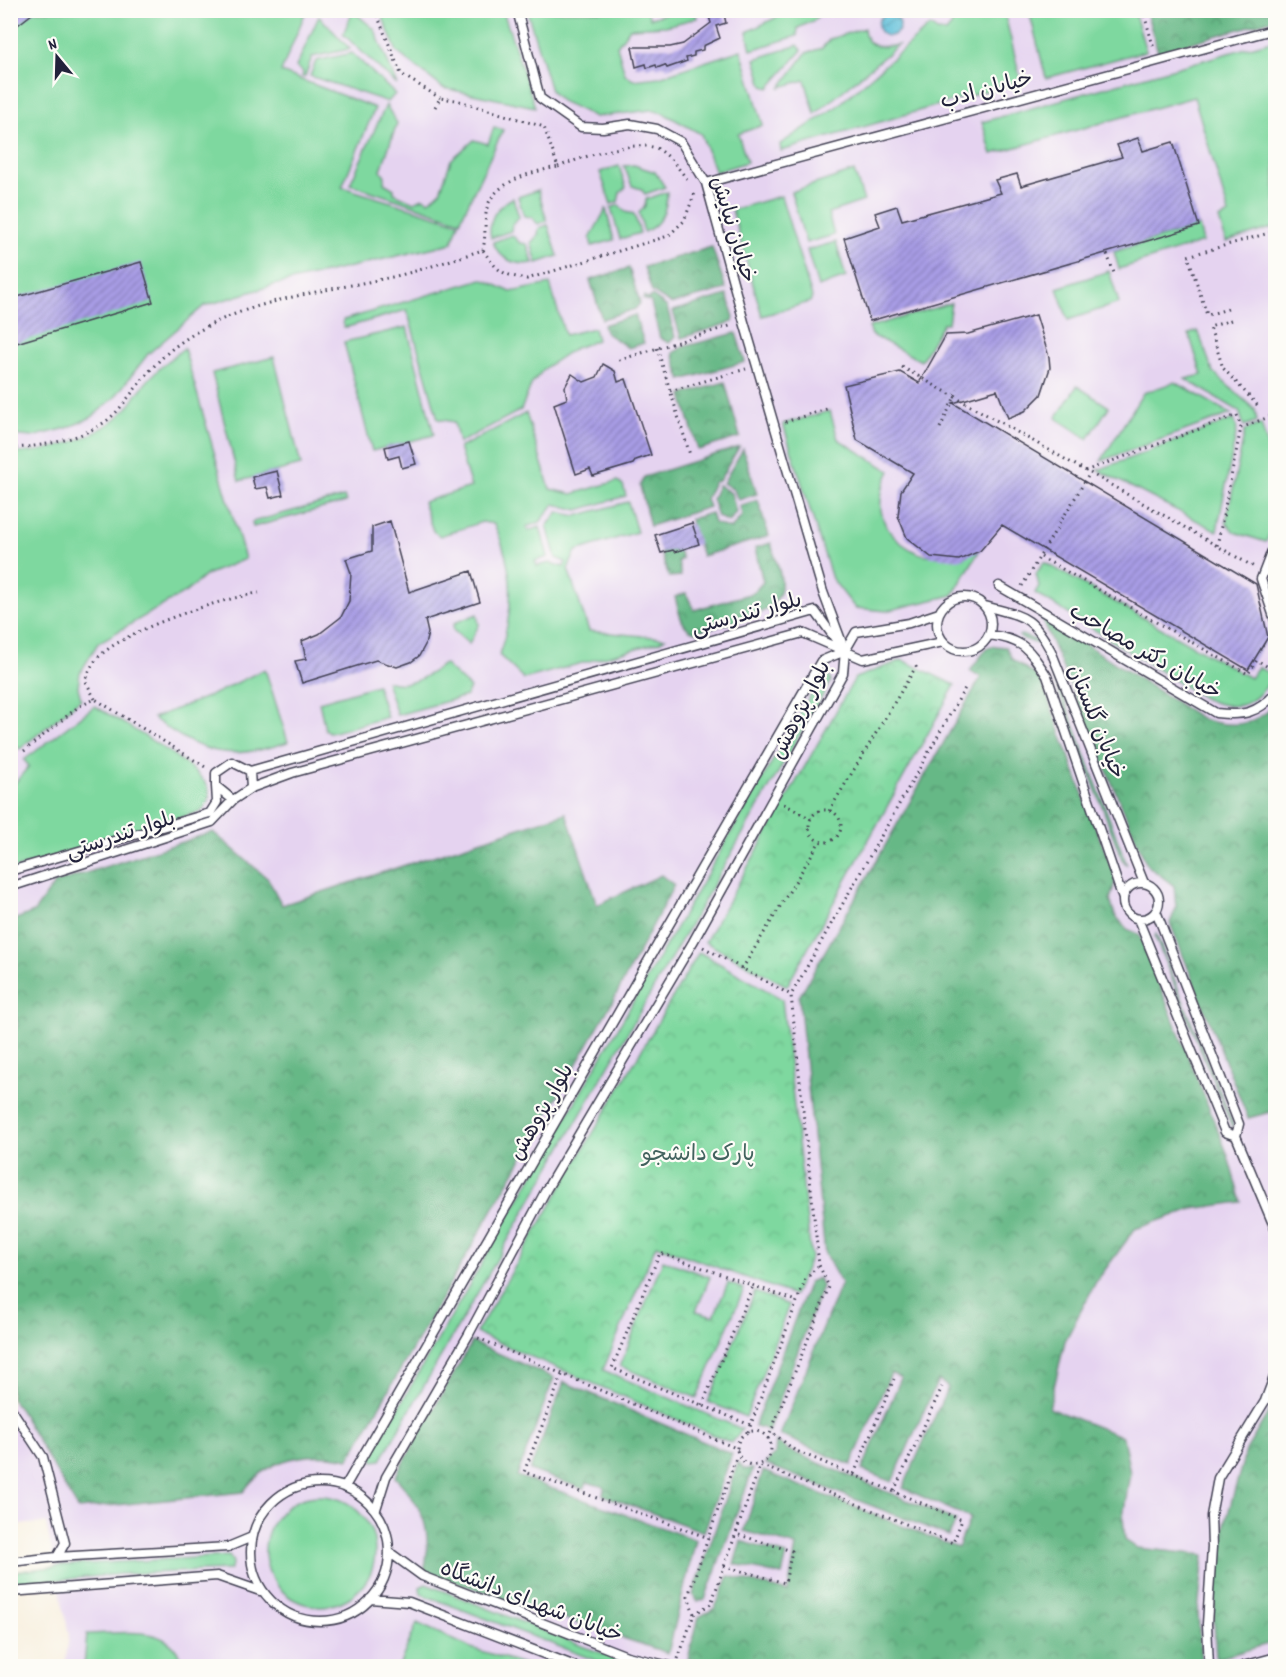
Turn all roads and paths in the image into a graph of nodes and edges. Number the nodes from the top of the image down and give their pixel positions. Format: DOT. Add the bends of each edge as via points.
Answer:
graph roads {
  1 [pos="375,10"];
  2 [pos="517,10"];
  3 [pos="1143,10"];
  4 [pos="1275,28"];
  5 [pos="1158,60"];
  6 [pos="440,98"];
  7 [pos="435,107"];
  8 [pos="558,167"];
  9 [pos="706,183"];
  10 [pos="1275,231"];
  11 [pos="483,250"];
  12 [pos="1107,254"];
  13 [pos="1114,273"];
  14 [pos="1228,309"];
  15 [pos="1231,321"];
  16 [pos="744,322"];
  17 [pos="657,348"];
  18 [pos="619,360"];
  19 [pos="757,366"];
  20 [pos="902,367"];
  21 [pos="958,390"];
  22 [pos="670,391"];
  23 [pos="1259,407"];
  24 [pos="830,408"];
  25 [pos="1275,417"];
  26 [pos="774,425"];
  27 [pos="940,428"];
  28 [pos="1241,428"];
  29 [pos="10,448"];
  30 [pos="690,455"];
  31 [pos="1085,471"];
  32 [pos="1090,474"];
  33 [pos="1275,540"];
  34 [pos="1217,546"];
  35 [pos="1263,572"];
  36 [pos="999,586"];
  37 [pos="259,593"];
  38 [pos="985,606"];
  39 [pos="939,613"];
  40 [pos="1275,623"];
  41 [pos="989,635"];
  42 [pos="943,642"];
  43 [pos="845,651"];
  44 [pos="917,665"];
  45 [pos="1275,672"];
  46 [pos="965,688"];
  47 [pos="1275,693"];
  48 [pos="95,699"];
  49 [pos="24,751"];
  50 [pos="249,771"];
  51 [pos="216,774"];
  52 [pos="216,786"];
  53 [pos="251,788"];
  54 [pos="233,801"];
  55 [pos="784,804"];
  56 [pos="830,811"];
  57 [pos="811,819"];
  58 [pos="819,841"];
  59 [pos="10,871"];
  60 [pos="1144,883"];
  61 [pos="10,886"];
  62 [pos="1123,899"];
  63 [pos="1156,911"];
  64 [pos="1138,919"];
  65 [pos="693,942"];
  66 [pos="742,969"];
  67 [pos="791,995"];
  68 [pos="1236,1136"];
  69 [pos="1275,1231"];
  70 [pos="819,1265"];
  71 [pos="753,1286"];
  72 [pos="797,1301"];
  73 [pos="469,1334"];
  74 [pos="1275,1372"];
  75 [pos="562,1375"];
  76 [pos="894,1380"];
  77 [pos="942,1387"];
  78 [pos="702,1406"];
  79 [pos="10,1407"];
  80 [pos="750,1425"];
  81 [pos="748,1432"];
  82 [pos="772,1432"];
  83 [pos="768,1439"];
  84 [pos="738,1449"];
  85 [pos="737,1455"];
  86 [pos="760,1465"];
  87 [pos="854,1474"];
  88 [pos="346,1485"];
  89 [pos="894,1491"];
  90 [pos="376,1509"];
  91 [pos="736,1534"];
  92 [pos="252,1537"];
  93 [pos="709,1538"];
  94 [pos="389,1552"];
  95 [pos="57,1557"];
  96 [pos="10,1562"];
  97 [pos="724,1566"];
  98 [pos="260,1591"];
  99 [pos="10,1592"];
  100 [pos="370,1599"];
  101 [pos="694,1614"];
  102 [pos="1275,1657"];
  103 [pos="575,1666"];
  104 [pos="670,1666"];
  105 [pos="676,1666"];
  106 [pos="1209,1666"];
  107 [pos="1243,1666"];
  1 -- 6 [label="path" via="401,74"];
  2 -- 9 [label="lane, خیابان نیایش" via="540,98 581,127 630,124 657,129 681,142"];
  3 -- 5 [label="path"];
  4 -- 5 [label="lane, خیابان ادب"];
  5 -- 9 [label="lane, خیابان ادب"];
  6 -- 7 [label="path"];
  6 -- 8 [label="path" via="544,127"];
  8 -- 9 [label="path" via="581,158 640,146 656,148 689,180"];
  8 -- 11 [label="path" via="500,189 487,205"];
  9 -- 11 [label="path" via="694,192 684,221 668,236 570,267 527,279 506,276"];
  9 -- 16 [label="lane, خیابان نیایش"];
  10 -- 14 [label="path" via="1188,256 1207,315"];
  11 -- 29 [label="path" via="395,276 261,305 220,322 182,341 159,360 118,410 99,425 34,447"];
  12 -- 13 [label="path"];
  15 -- 23 [label="path" via="1210,327 1223,368"];
  16 -- 17 [label="path"];
  16 -- 19 [label="lane, خیابان نیایش"];
  17 -- 18 [label="path"];
  17 -- 22 [label="path"];
  19 -- 22 [label="path"];
  19 -- 26 [label="lane, خیابان نیایش"];
  20 -- 31 [label="path"];
  21 -- 27 [label="path, bridge"];
  22 -- 30 [label="path"];
  24 -- 26 [label="path"];
  25 -- 28 [label="path"];
  26 -- 43 [label="lane, خیابان نیایش" via="823,592"];
  28 -- 31 [label="path" via="1237,415"];
  28 -- 34 [label="path"];
  31 -- 32 [label="path"];
  32 -- 34 [label="path"];
  32 -- 45 [label="path" via="1041,557 1248,674 1257,660"];
  33 -- 35 [label="lane"];
  34 -- 35 [label="path"];
  35 -- 40 [label="lane" via="1261,579"];
  36 -- 47 [label="lane, خیابان دکتر مصاحب" via="1216,713 1238,715 1255,710"];
  37 -- 48 [label="path" via="215,602 121,640 93,662 86,680"];
  38 -- 39 [label="lane" via="972,597 956,598"];
  38 -- 41 [label="lane" via="991,620"];
  38 -- 60 [label="lane, خیابان گلستان" via="1026,617 1040,630"];
  39 -- 42 [label="lane" via="937,628"];
  39 -- 43 [label="lane" via="909,623 856,632"];
  41 -- 42 [label="lane" via="979,647 964,651"];
  41 -- 62 [label="lane, خیابان گلستان" via="1012,638 1030,650 1047,676"];
  42 -- 43 [label="lane" via="863,658"];
  43 -- 50 [label="lane, بلوار تندرستی" via="815,611"];
  43 -- 53 [label="lane, بلوار تندرستی" via="803,633 303,770"];
  43 -- 65 [label="lane, بلوار پژوهش" via="843,673"];
  43 -- 88 [label="lane, بلوار پژوهش" via="821,661"];
  44 -- 56 [label="path"];
  46 -- 67 [label="path"];
  48 -- 49 [label="path" via="78,707"];
  48 -- 51 [label="path"];
  50 -- 51 [label="lane" via="232,762"];
  50 -- 53 [label="lane"];
  51 -- 52 [label="lane"];
  52 -- 54 [label="lane"];
  52 -- 59 [label="lane, بلوار تندرستی" via="217,802 210,813"];
  53 -- 54 [label="lane"];
  54 -- 61 [label="lane, بلوار تندرستی" via="212,822"];
  55 -- 57 [label="path"];
  56 -- 57 [label="path" via="817,812"];
  56 -- 58 [label="path" via="839,819 840,831 832,840"];
  57 -- 58 [label="path" via="811,833"];
  58 -- 66 [label="path"];
  60 -- 62 [label="lane" via="1130,886"];
  60 -- 63 [label="lane" via="1155,888 1160,900"];
  62 -- 64 [label="lane" via="1130,914"];
  63 -- 64 [label="lane" via="1148,918"];
  63 -- 68 [label="lane" via="1239,1124"];
  64 -- 68 [label="lane" via="1225,1132"];
  65 -- 66 [label="path"];
  65 -- 73 [label="lane, بلوار پژوهش" via="546,1190"];
  66 -- 67 [label="path"];
  67 -- 70 [label="path"];
  68 -- 69 [label="lane"];
  70 -- 72 [label="path" via="805,1280"];
  70 -- 82 [label="path" via="829,1287"];
  71 -- 72 [label="path"];
  71 -- 78 [label="path"];
  71 -- 78 [label="path" via="660,1253 612,1368"];
  72 -- 80 [label="path"];
  73 -- 75 [label="path"];
  73 -- 90 [label="lane, بلوار پژوهش" via="386,1477"];
  74 -- 106 [label="lane" via="1266,1401 1218,1478 1211,1516"];
  75 -- 84 [label="path"];
  75 -- 93 [label="path" via="524,1472"];
  76 -- 87 [label="path"];
  77 -- 89 [label="path"];
  78 -- 80 [label="path"];
  79 -- 95 [label="lane" via="43,1457 64,1543"];
  80 -- 81 [label="path"];
  81 -- 83 [label="path" via="762,1432"];
  81 -- 84 [label="path" via="738,1441"];
  82 -- 83 [label="path"];
  82 -- 87 [label="path" via="794,1450"];
  83 -- 86 [label="path" via="770,1456"];
  84 -- 85 [label="path"];
  85 -- 86 [label="path" via="747,1465"];
  85 -- 93 [label="path"];
  86 -- 89 [label="path" via="953,1543 962,1520"];
  86 -- 91 [label="path"];
  87 -- 89 [label="path"];
  88 -- 90 [label="lane"];
  88 -- 92 [label="lane" via="315,1483 281,1494 267,1506"];
  90 -- 94 [label="lane"];
  91 -- 97 [label="path"];
  91 -- 97 [label="path" via="792,1551 785,1583"];
  92 -- 95 [label="lane" via="228,1547"];
  92 -- 98 [label="lane" via="250,1557"];
  93 -- 101 [label="path" via="688,1596"];
  94 -- 100 [label="lane" via="384,1577"];
  94 -- 104 [label="lane, خیابان شهدای دانشگاه" via="422,1576 627,1656"];
  95 -- 96 [label="lane"];
  97 -- 101 [label="path" via="711,1604"];
  98 -- 99 [label="lane" via="217,1576"];
  98 -- 100 [label="lane" via="289,1614 306,1620 324,1621 349,1614"];
  100 -- 103 [label="lane, خیابان شهدای دانشگاه" via="409,1602"];
  101 -- 105 [label="path"];
  102 -- 107 [label="lane"];
}
